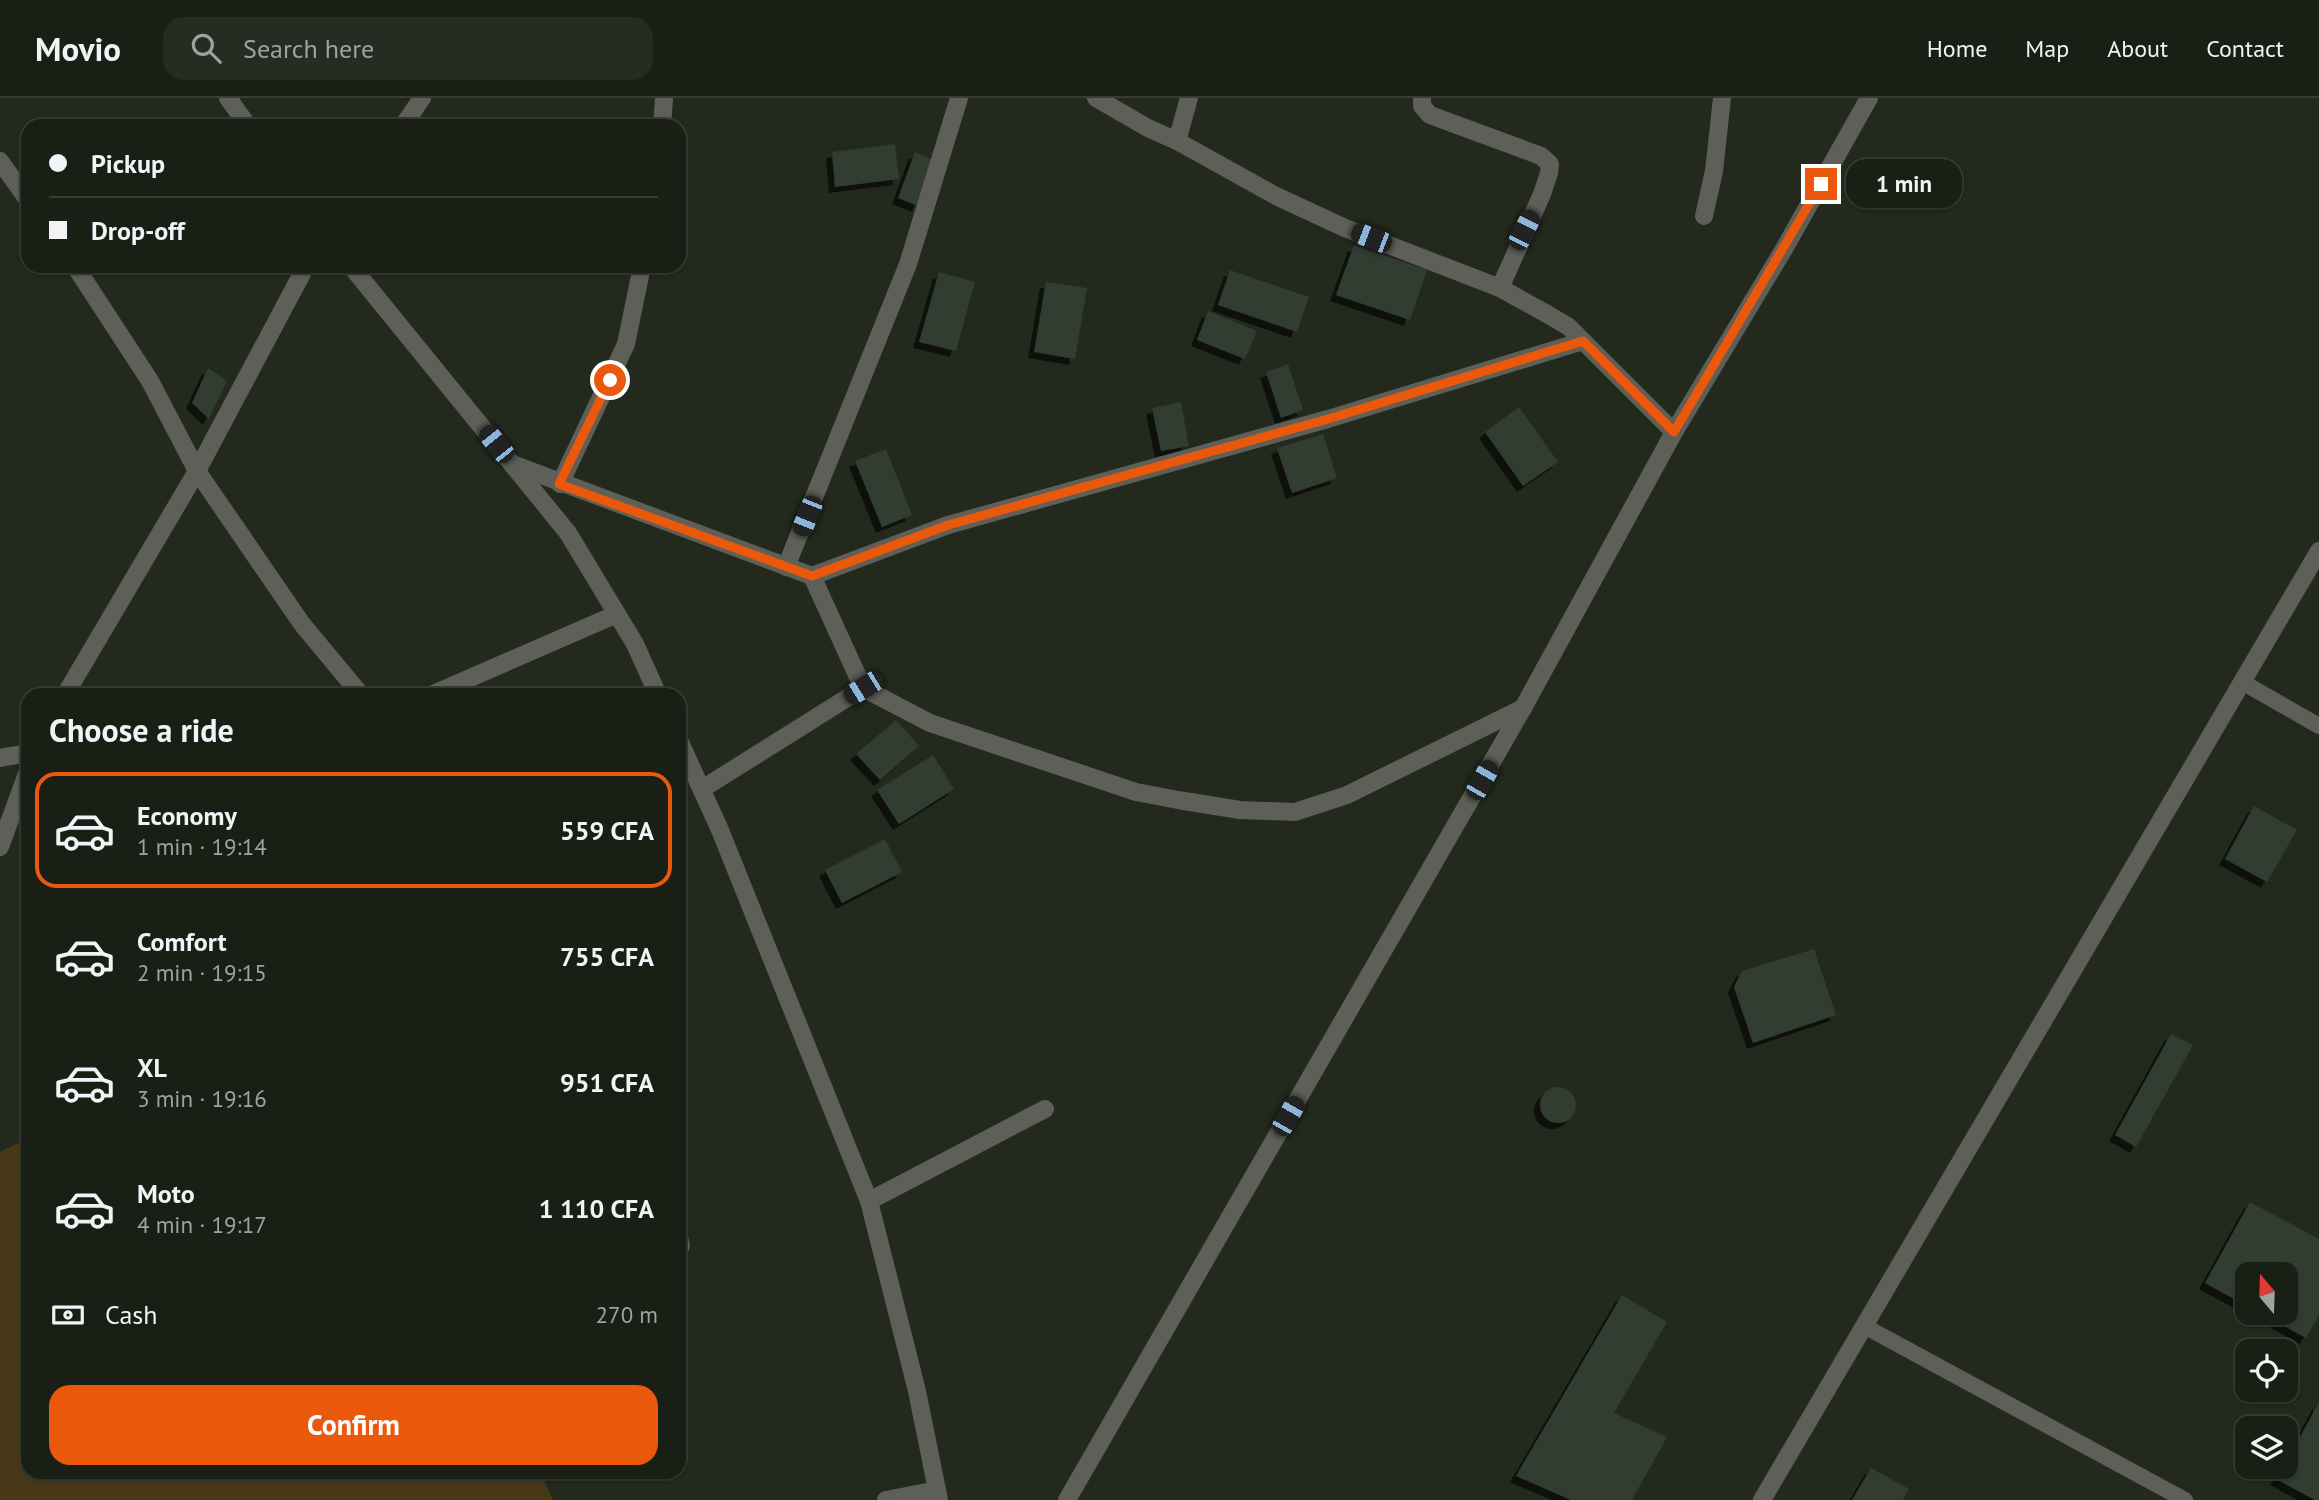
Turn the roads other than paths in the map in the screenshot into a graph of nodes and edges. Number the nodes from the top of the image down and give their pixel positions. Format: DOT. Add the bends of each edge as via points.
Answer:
graph roads {
  1 [pos="228,98"];
  2 [pos="422,98"];
  3 [pos="664,98"];
  4 [pos="959,98"];
  5 [pos="1096,98"];
  6 [pos="1189,98"];
  7 [pos="1422,98"];
  8 [pos="1722,98"];
  9 [pos="1869,98"];
  10 [pos="243,119"];
  11 [pos="408,119"];
  12 [pos="662,119"];
  13 [pos="1177,141"];
  14 [pos="0,161"];
  15 [pos="21,190"];
  16 [pos="1704,216"];
  17 [pos="80,273"];
  18 [pos="302,273"];
  19 [pos="357,273"];
  20 [pos="641,273"];
  21 [pos="1500,288"];
  22 [pos="1583,341"];
  23 [pos="1674,432"];
  24 [pos="512,464"];
  25 [pos="197,471"];
  26 [pos="559,484"];
  27 [pos="2319,551"];
  28 [pos="786,567"];
  29 [pos="812,576"];
  30 [pos="617,614"];
  31 [pos="2242,682"];
  32 [pos="69,688"];
  33 [pos="354,688"];
  34 [pos="447,688"];
  35 [pos="655,688"];
  36 [pos="863,688"];
  37 [pos="1523,708"];
  38 [pos="2319,726"];
  39 [pos="21,754"];
  40 [pos="686,755"];
  41 [pos="0,758"];
  42 [pos="702,789"];
  43 [pos="21,790"];
  44 [pos="0,848"];
  45 [pos="1045,1109"];
  46 [pos="869,1201"];
  47 [pos="1864,1326"];
  48 [pos="938,1495"];
  49 [pos="886,1500"];
  50 [pos="1067,1500"];
  51 [pos="1762,1500"];
  52 [pos="2185,1500"];
  1 -- 10 [label="street"];
  2 -- 11 [label="street"];
  3 -- 12 [label="street"];
  4 -- 28 [label="street" via="908,264"];
  5 -- 13 [label="street"];
  6 -- 13 [label="street"];
  7 -- 21 [label="street" via="1430,115 1541,156 1550,164 1542,194"];
  8 -- 16 [label="street"];
  9 -- 23 [label="street"];
  13 -- 21 [label="street" via="1345,228"];
  14 -- 15 [label="street"];
  17 -- 25 [label="street" via="150,381"];
  18 -- 25 [label="street"];
  19 -- 24 [label="street"];
  20 -- 26 [label="street" via="626,344"];
  21 -- 22 [label="street" via="1569,327"];
  22 -- 23 [label="street"];
  22 -- 29 [label="street" via="1328,419 948,525"];
  23 -- 37 [label="street"];
  24 -- 26 [label="street"];
  24 -- 30 [label="street" via="568,533"];
  25 -- 32 [label="street"];
  25 -- 33 [label="street" via="302,624"];
  26 -- 28 [label="street"];
  27 -- 31 [label="street"];
  28 -- 29 [label="street"];
  29 -- 36 [label="street"];
  30 -- 34 [label="street"];
  30 -- 35 [label="street"];
  31 -- 38 [label="lane"];
  31 -- 47 [label="street"];
  36 -- 37 [label="street" via="930,723 1136,792 1253,811 1295,812 1348,795"];
  36 -- 42 [label="street"];
  37 -- 50 [label="street"];
  39 -- 41 [label="street"];
  40 -- 42 [label="street"];
  42 -- 46 [label="street"];
  43 -- 44 [label="street"];
  45 -- 46 [label="street"];
  46 -- 48 [label="street"];
  47 -- 51 [label="street"];
  47 -- 52 [label="lane"];
  48 -- 49 [label="street"];
}
